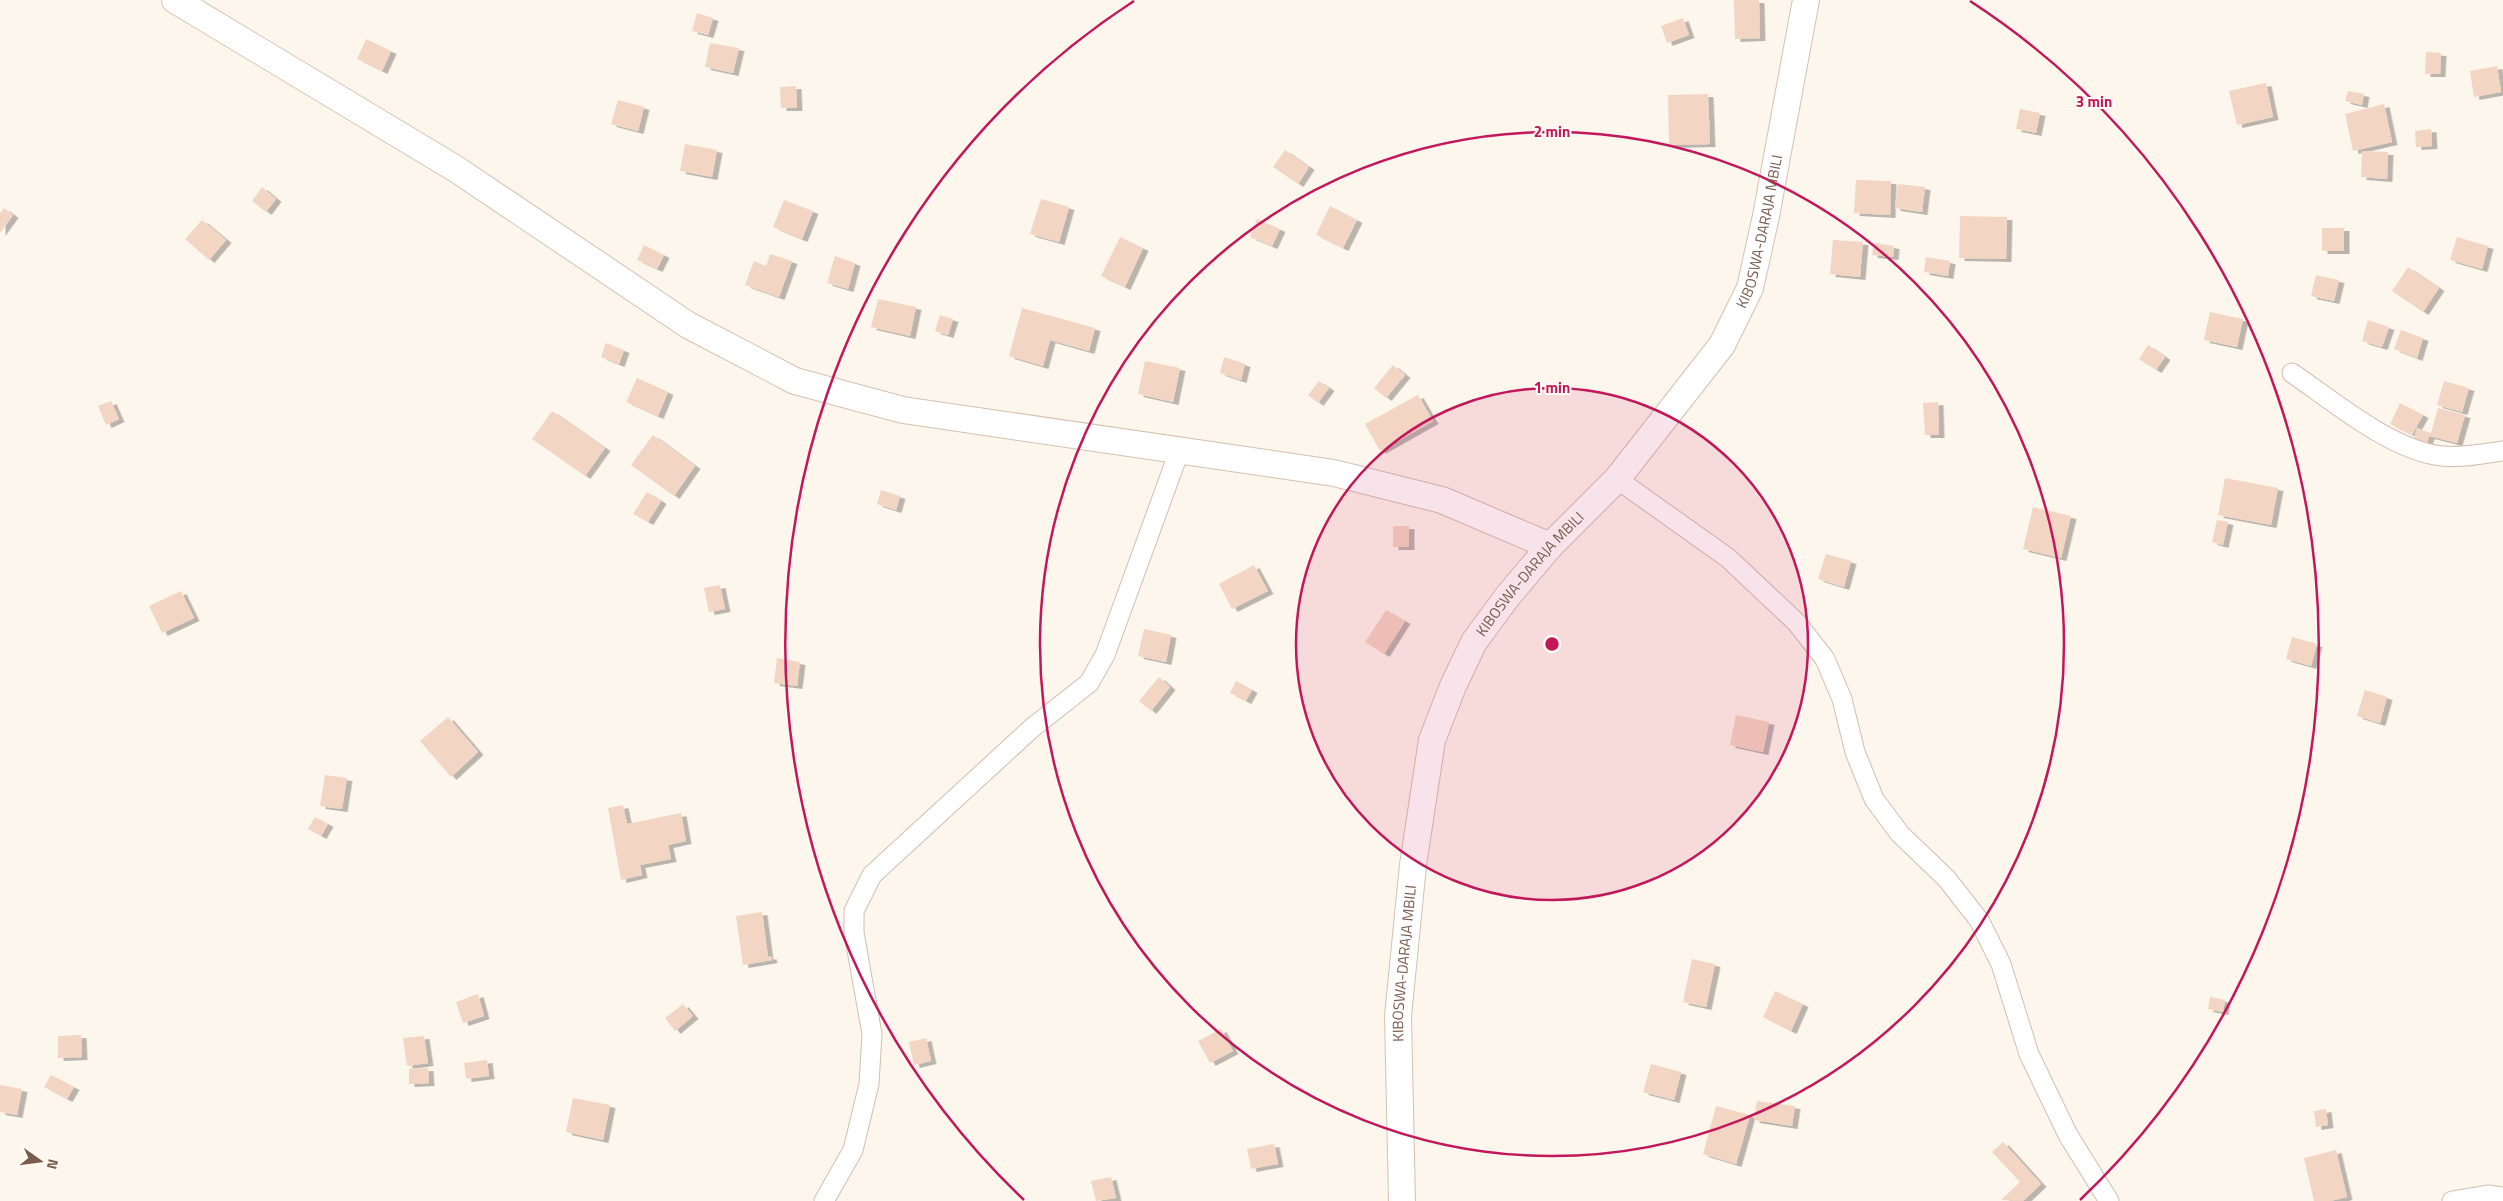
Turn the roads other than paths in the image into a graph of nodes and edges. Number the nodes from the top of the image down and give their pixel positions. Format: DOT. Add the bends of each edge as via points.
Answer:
graph roads {
  1 [pos="175,0"];
  2 [pos="1806,0"];
  3 [pos="2292,373"];
  4 [pos="1180,449"];
  5 [pos="2503,451"];
  6 [pos="1616,479"];
  7 [pos="1550,546"];
  8 [pos="2503,1197"];
  9 [pos="824,1201"];
  10 [pos="1402,1201"];
  11 [pos="2108,1201"];
  12 [pos="2452,1201"];
  1 -- 4 [label="main road" via="456,168 688,325 795,381 903,410"];
  2 -- 6 [label="main road, KIBOSWA-DARAJA MBILI" via="1750,288 1722,344"];
  3 -- 5 [label="street" via="2382,434 2409,447 2441,456"];
  4 -- 7 [label="main road" via="1334,473 1442,500"];
  4 -- 9 [label="street" via="1104,655 1089,683 1032,728 872,875 861,894 854,911 854,933 872,1034 869,1084 853,1150"];
  6 -- 7 [label="main road, KIBOSWA-DARAJA MBILI"];
  6 -- 11 [label="street" via="1728,558 1796,622 1825,659 1842,699 1854,752 1874,799 1900,834 1946,878 1979,920 2002,964 2029,1054 2068,1134"];
  7 -- 10 [label="main road, KIBOSWA-DARAJA MBILI" via="1474,642 1432,740 1413,865 1398,1016"];
  8 -- 12 [label="street" via="2488,1195"];
}
